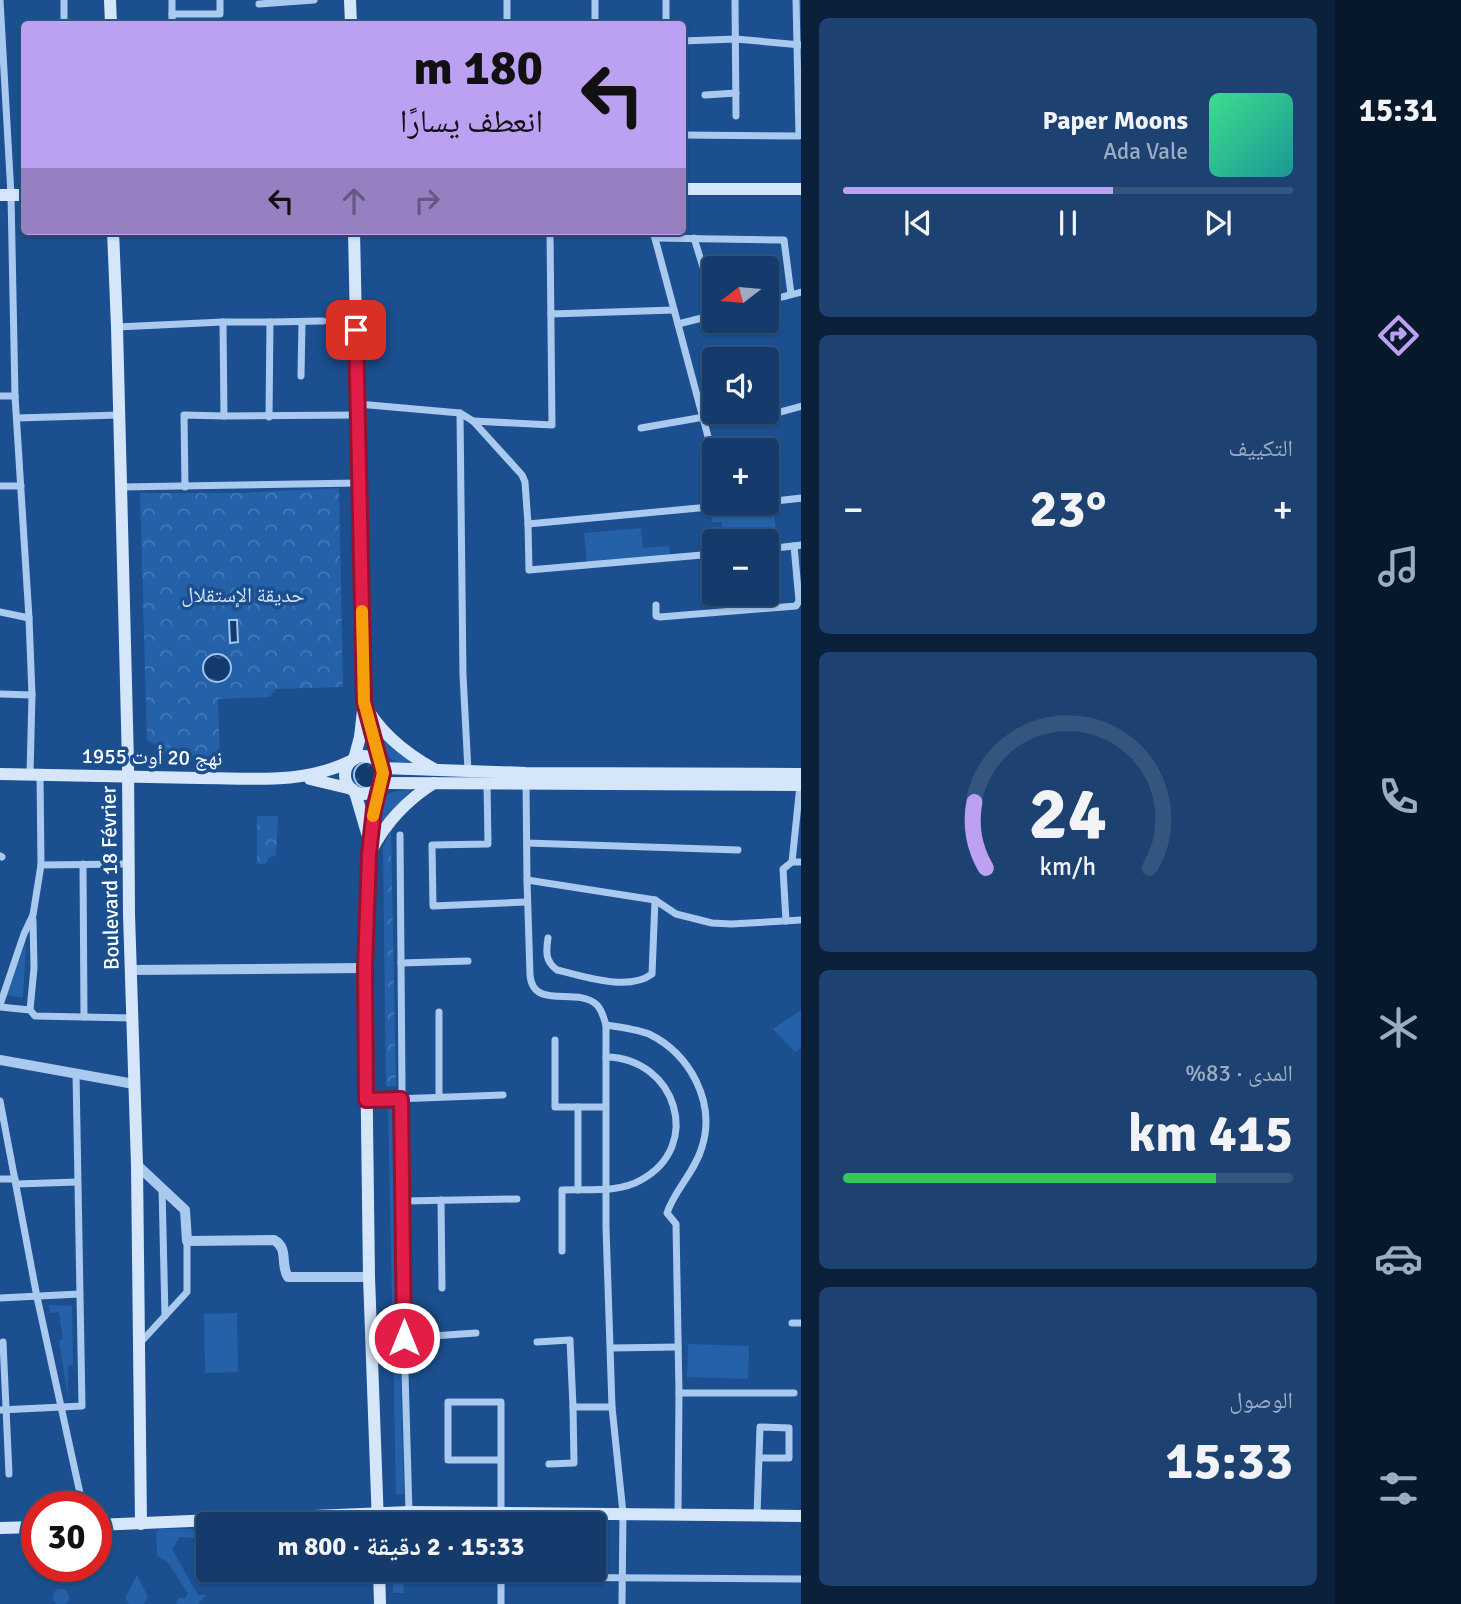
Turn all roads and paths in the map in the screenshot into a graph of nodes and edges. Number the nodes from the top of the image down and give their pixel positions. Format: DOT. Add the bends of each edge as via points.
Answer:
graph roads {
  1 [pos="0,0"];
  2 [pos="64,0"];
  3 [pos="110,0"];
  4 [pos="172,0"];
  5 [pos="220,0"];
  6 [pos="314,0"];
  7 [pos="350,0"];
  8 [pos="507,0"];
  9 [pos="595,0"];
  10 [pos="666,0"];
  11 [pos="735,0"];
  12 [pos="796,0"];
  13 [pos="259,4"];
  14 [pos="172,14"];
  15 [pos="220,14"];
  16 [pos="64,21"];
  17 [pos="111,21"];
  18 [pos="172,21"];
  19 [pos="221,21"];
  20 [pos="351,21"];
  21 [pos="506,21"];
  22 [pos="595,21"];
  23 [pos="666,21"];
  24 [pos="1,22"];
  25 [pos="736,39"];
  26 [pos="686,41"];
  27 [pos="800,45"];
  28 [pos="736,93"];
  29 [pos="705,95"];
  30 [pos="736,116"];
  31 [pos="686,135"];
  32 [pos="686,189"];
  33 [pos="801,189"];
  34 [pos="5,195"];
  35 [pos="113,235"];
  36 [pos="354,235"];
  37 [pos="550,235"];
  38 [pos="654,235"];
  39 [pos="694,237"];
  40 [pos="702,263"];
  41 [pos="801,292"];
  42 [pos="791,294"];
  43 [pos="779,297"];
  44 [pos="674,310"];
  45 [pos="551,314"];
  46 [pos="702,318"];
  47 [pos="302,321"];
  48 [pos="323,321"];
  49 [pos="223,322"];
  50 [pos="270,322"];
  51 [pos="678,324"];
  52 [pos="117,327"];
  53 [pos="301,376"];
  54 [pos="0,396"];
  55 [pos="702,396"];
  56 [pos="15,397"];
  57 [pos="699,397"];
  58 [pos="801,406"];
  59 [pos="702,409"];
  60 [pos="358,410"];
  61 [pos="779,412"];
  62 [pos="460,413"];
  63 [pos="120,415"];
  64 [pos="224,416"];
  65 [pos="269,417"];
  66 [pos="702,417"];
  67 [pos="17,418"];
  68 [pos="472,421"];
  69 [pos="641,428"];
  70 [pos="359,483"];
  71 [pos="0,486"];
  72 [pos="21,486"];
  73 [pos="121,487"];
  74 [pos="185,487"];
  75 [pos="801,498"];
  76 [pos="779,500"];
  77 [pos="702,506"];
  78 [pos="528,524"];
  79 [pos="798,546"];
  80 [pos="779,548"];
  81 [pos="702,555"];
  82 [pos="656,605"];
  83 [pos="0,612"];
  84 [pos="29,618"];
  85 [pos="0,694"];
  86 [pos="32,695"];
  87 [pos="364,702"];
  88 [pos="353,760"];
  89 [pos="380,766"];
  90 [pos="468,771"];
  91 [pos="0,774"];
  92 [pos="35,774"];
  93 [pos="435,776"];
  94 [pos="128,778"];
  95 [pos="303,778"];
  96 [pos="526,778"];
  97 [pos="801,781"];
  98 [pos="486,783"];
  99 [pos="380,785"];
  100 [pos="353,790"];
  101 [pos="400,835"];
  102 [pos="527,843"];
  103 [pos="738,850"];
  104 [pos="369,854"];
  105 [pos="792,862"];
  106 [pos="801,862"];
  107 [pos="83,864"];
  108 [pos="128,864"];
  109 [pos="41,865"];
  110 [pos="527,880"];
  111 [pos="655,900"];
  112 [pos="526,902"];
  113 [pos="33,915"];
  114 [pos="801,920"];
  115 [pos="786,921"];
  116 [pos="548,938"];
  117 [pos="468,961"];
  118 [pos="401,963"];
  119 [pos="365,968"];
  120 [pos="131,970"];
  121 [pos="0,998"];
  122 [pos="0,1006"];
  123 [pos="30,1010"];
  124 [pos="439,1012"];
  125 [pos="83,1017"];
  126 [pos="132,1018"];
  127 [pos="607,1026"];
  128 [pos="555,1040"];
  129 [pos="606,1057"];
  130 [pos="0,1060"];
  131 [pos="76,1073"];
  132 [pos="134,1084"];
  133 [pos="503,1095"];
  134 [pos="439,1097"];
  135 [pos="401,1099"];
  136 [pos="366,1100"];
  137 [pos="0,1101"];
  138 [pos="578,1107"];
  139 [pos="605,1107"];
  140 [pos="137,1165"];
  141 [pos="0,1179"];
  142 [pos="16,1182"];
  143 [pos="77,1182"];
  144 [pos="162,1187"];
  145 [pos="606,1188"];
  146 [pos="578,1189"];
  147 [pos="517,1199"];
  148 [pos="441,1200"];
  149 [pos="404,1201"];
  150 [pos="187,1241"];
  151 [pos="562,1251"];
  152 [pos="369,1277"];
  153 [pos="442,1289"];
  154 [pos="79,1294"];
  155 [pos="37,1297"];
  156 [pos="0,1298"];
  157 [pos="165,1316"];
  158 [pos="792,1323"];
  159 [pos="801,1323"];
  160 [pos="476,1334"];
  161 [pos="404,1338"];
  162 [pos="4,1342"];
  163 [pos="537,1342"];
  164 [pos="140,1343"];
  165 [pos="611,1348"];
  166 [pos="678,1348"];
  167 [pos="679,1393"];
  168 [pos="794,1393"];
  169 [pos="573,1407"];
  170 [pos="611,1407"];
  171 [pos="62,1408"];
  172 [pos="2,1410"];
  173 [pos="759,1458"];
  174 [pos="501,1460"];
  175 [pos="549,1464"];
  176 [pos="9,1474"];
  177 [pos="80,1491"];
  178 [pos="378,1512"];
  179 [pos="409,1512"];
  180 [pos="501,1512"];
  181 [pos="623,1513"];
  182 [pos="606,1514"];
  183 [pos="678,1514"];
  184 [pos="757,1515"];
  185 [pos="801,1516"];
  186 [pos="196,1523"];
  187 [pos="141,1524"];
  188 [pos="112,1525"];
  189 [pos="21,1527"];
  190 [pos="0,1528"];
  191 [pos="606,1577"];
  192 [pos="622,1578"];
  193 [pos="801,1579"];
  194 [pos="379,1582"];
  195 [pos="501,1582"];
  196 [pos="380,1604"];
  197 [pos="501,1604"];
  198 [pos="622,1604"];
  1 -- 24 [label="street"];
  2 -- 16 [label="street"];
  3 -- 17 [label="main road"];
  4 -- 14 [label="street"];
  5 -- 15 [label="street"];
  6 -- 13 [label="street"];
  7 -- 20 [label="main road"];
  8 -- 21 [label="street"];
  9 -- 22 [label="street"];
  10 -- 23 [label="street"];
  11 -- 25 [label="street"];
  12 -- 27 [label="street"];
  14 -- 15 [label="street"];
  14 -- 18 [label="street"];
  15 -- 19 [label="street"];
  24 -- 34 [label="street"];
  25 -- 26 [label="street"];
  25 -- 27 [label="street"];
  25 -- 28 [label="street"];
  27 -- 31 [label="street" via="799,135"];
  28 -- 29 [label="street"];
  28 -- 30 [label="street"];
  32 -- 33 [label="main road"];
  34 -- 56 [label="street"];
  35 -- 52 [label="main road, Boulevard 18 Février"];
  36 -- 60 [label="main road"];
  37 -- 45 [label="street"];
  38 -- 39 [label="street"];
  38 -- 44 [label="street"];
  39 -- 40 [label="street"];
  39 -- 42 [label="street" via="784,240"];
  41 -- 42 [label="street"];
  42 -- 43 [label="street"];
  44 -- 45 [label="street"];
  44 -- 51 [label="street"];
  45 -- 68 [label="street" via="552,425"];
  46 -- 51 [label="street"];
  47 -- 48 [label="street"];
  47 -- 50 [label="street"];
  47 -- 53 [label="street"];
  49 -- 50 [label="street"];
  49 -- 52 [label="street"];
  49 -- 64 [label="street"];
  50 -- 65 [label="street"];
  51 -- 57 [label="street"];
  52 -- 63 [label="main road, Boulevard 18 Février"];
  54 -- 56 [label="street"];
  55 -- 57 [label="street"];
  56 -- 67 [label="street"];
  57 -- 59 [label="street"];
  58 -- 61 [label="street"];
  60 -- 62 [label="street"];
  60 -- 65 [label="street"];
  60 -- 70 [label="main road"];
  62 -- 68 [label="street"];
  62 -- 90 [label="street"];
  63 -- 67 [label="street"];
  63 -- 73 [label="main road, Boulevard 18 Février"];
  64 -- 65 [label="street"];
  64 -- 74 [label="street" via="184,415"];
  66 -- 69 [label="street"];
  67 -- 72 [label="street"];
  68 -- 78 [label="street" via="522,475"];
  70 -- 74 [label="street"];
  70 -- 87 [label="main road"];
  71 -- 72 [label="street"];
  72 -- 84 [label="street"];
  73 -- 74 [label="street"];
  73 -- 94 [label="main road, Boulevard 18 Février"];
  75 -- 76 [label="street"];
  77 -- 78 [label="street"];
  78 -- 81 [label="street" via="528,570"];
  79 -- 80 [label="street"];
  79 -- 82 [label="street" via="796,606 660,617"];
  83 -- 84 [label="street"];
  84 -- 86 [label="street"];
  85 -- 86 [label="street"];
  86 -- 92 [label="street"];
  87 -- 88 [label="main road"];
  87 -- 89 [label="main road"];
  87 -- 93 [label="main road" via="377,724"];
  88 -- 89 [label="main road" via="370,757"];
  88 -- 95 [label="main road, نهج 20 أوت 1955"];
  88 -- 100 [label="main road" via="345,775"];
  89 -- 93 [label="main road"];
  89 -- 99 [label="main road"];
  90 -- 93 [label="main road"];
  90 -- 96 [label="main road"];
  91 -- 92 [label="main road, نهج 20 أوت 1955"];
  92 -- 94 [label="main road, نهج 20 أوت 1955"];
  92 -- 109 [label="street"];
  93 -- 98 [label="main road"];
  93 -- 99 [label="main road"];
  93 -- 104 [label="main road" via="397,813"];
  94 -- 95 [label="main road, نهج 20 أوت 1955"];
  94 -- 108 [label="main road, Boulevard 18 Février"];
  95 -- 100 [label="main road, نهج 20 أوت 1955"];
  96 -- 97 [label="main road"];
  96 -- 98 [label="main road"];
  96 -- 102 [label="street"];
  97 -- 105 [label="street"];
  98 -- 112 [label="street" via="488,844 432,845 433,905"];
  99 -- 100 [label="main road" via="368,793"];
  99 -- 104 [label="main road"];
  100 -- 104 [label="main road" via="365,822"];
  101 -- 118 [label="street"];
  102 -- 103 [label="street"];
  102 -- 110 [label="street"];
  104 -- 119 [label="main road"];
  105 -- 106 [label="street"];
  105 -- 115 [label="street" via="783,869"];
  107 -- 108 [label="street"];
  107 -- 109 [label="street"];
  107 -- 125 [label="street"];
  108 -- 120 [label="main road, Boulevard 18 Février"];
  109 -- 113 [label="street"];
  110 -- 111 [label="street"];
  110 -- 112 [label="street"];
  111 -- 115 [label="street" via="676,914 712,923"];
  111 -- 116 [label="street" via="652,974 643,981 623,982 557,970 549,964"];
  112 -- 127 [label="street" via="532,987 541,995 594,1003"];
  113 -- 121 [label="street"];
  113 -- 123 [label="street"];
  114 -- 115 [label="street"];
  117 -- 118 [label="street"];
  118 -- 135 [label="street"];
  119 -- 120 [label="street"];
  119 -- 136 [label="main road"];
  120 -- 126 [label="main road, Boulevard 18 Février"];
  121 -- 122 [label="street"];
  122 -- 123 [label="street"];
  123 -- 125 [label="street" via="35,1016"];
  124 -- 134 [label="street"];
  125 -- 126 [label="street"];
  126 -- 132 [label="main road, Boulevard 18 Février"];
  127 -- 129 [label="street"];
  127 -- 166 [label="street" via="635,1030 660,1041 690,1071 704,1103 703,1146 667,1213 676,1224"];
  128 -- 138 [label="street" via="555,1107"];
  129 -- 139 [label="street"];
  129 -- 145 [label="street" via="625,1058 651,1071 669,1094 676,1123 669,1151 651,1174 625,1186"];
  130 -- 131 [label="street"];
  131 -- 132 [label="street"];
  131 -- 143 [label="street"];
  132 -- 140 [label="main road, Boulevard 18 Février"];
  133 -- 134 [label="street"];
  134 -- 135 [label="street"];
  135 -- 136 [label="street"];
  135 -- 149 [label="street"];
  136 -- 152 [label="main road"];
  137 -- 142 [label="street"];
  138 -- 139 [label="street"];
  138 -- 146 [label="street"];
  139 -- 145 [label="street"];
  140 -- 144 [label="street"];
  140 -- 164 [label="main road, Boulevard 18 Février"];
  141 -- 142 [label="street"];
  142 -- 143 [label="street"];
  142 -- 155 [label="street"];
  143 -- 154 [label="street"];
  144 -- 150 [label="street" via="186,1210"];
  144 -- 157 [label="street"];
  145 -- 146 [label="street"];
  145 -- 165 [label="street"];
  146 -- 151 [label="street" via="562,1190"];
  147 -- 148 [label="street"];
  148 -- 149 [label="street"];
  148 -- 153 [label="street"];
  149 -- 161 [label="street"];
  150 -- 152 [label="street" via="274,1240 283,1249 288,1277"];
  150 -- 157 [label="street" via="187,1292"];
  152 -- 178 [label="main road"];
  154 -- 155 [label="street"];
  154 -- 171 [label="street" via="82,1406"];
  155 -- 156 [label="street"];
  155 -- 171 [label="street"];
  157 -- 164 [label="street"];
  158 -- 159 [label="street"];
  160 -- 161 [label="street"];
  161 -- 179 [label="street"];
  162 -- 172 [label="street"];
  163 -- 169 [label="street" via="570,1340"];
  164 -- 187 [label="main road, Boulevard 18 Février"];
  165 -- 166 [label="street"];
  165 -- 170 [label="street"];
  166 -- 167 [label="street"];
  167 -- 168 [label="street"];
  167 -- 183 [label="street"];
  169 -- 170 [label="street"];
  169 -- 175 [label="street" via="574,1463"];
  170 -- 181 [label="street"];
  171 -- 172 [label="street"];
  171 -- 177 [label="street"];
  172 -- 176 [label="street"];
  173 -- 173 [label="street" via="760,1427 789,1428 789,1458"];
  173 -- 184 [label="street"];
  174 -- 174 [label="street" via="501,1402 448,1402 448,1460"];
  174 -- 180 [label="street"];
  181 -- 182 [label="main road"];
  181 -- 183 [label="main road"];
  181 -- 192 [label="street"];
  183 -- 184 [label="main road"];
  184 -- 185 [label="main road"];
  186 -- 187 [label="main road"];
  187 -- 188 [label="main road"];
  189 -- 190 [label="main road"];
  191 -- 192 [label="street"];
  192 -- 193 [label="street"];
  192 -- 198 [label="street"];
  194 -- 196 [label="main road"];
  195 -- 197 [label="street"];
}
